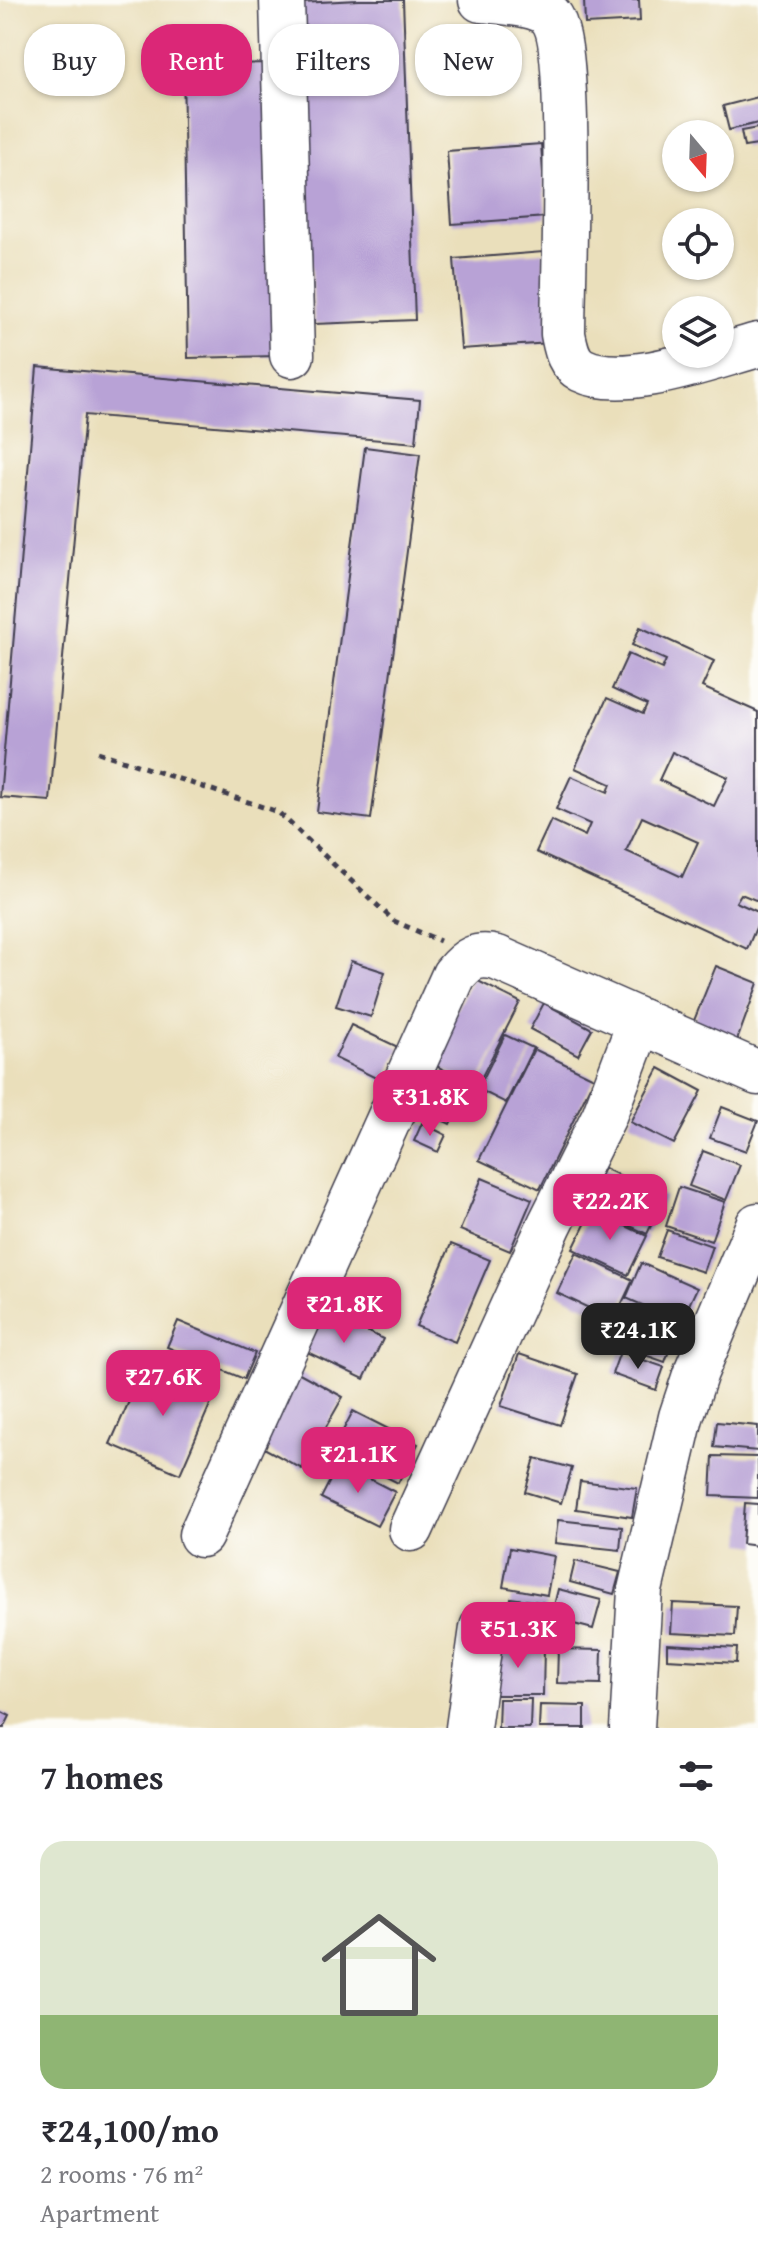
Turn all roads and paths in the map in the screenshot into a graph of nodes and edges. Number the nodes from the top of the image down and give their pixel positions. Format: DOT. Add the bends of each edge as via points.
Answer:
graph roads {
  1 [pos="282,0"];
  2 [pos="481,0"];
  3 [pos="758,345"];
  4 [pos="292,355"];
  5 [pos="98,752"];
  6 [pos="474,957"];
  7 [pos="640,1021"];
  8 [pos="758,1073"];
  9 [pos="758,1225"];
  10 [pos="745,1289"];
  11 [pos="411,1529"];
  12 [pos="201,1535"];
  13 [pos="482,1628"];
  14 [pos="468,1728"];
  15 [pos="632,1728"];
  1 -- 4 [label="street"];
  2 -- 3 [label="street" via="541,8 558,33 564,89 567,355 581,370 633,378"];
  5 -- 6 [label="path" via="278,812 394,921"];
  6 -- 7 [label="street" via="497,958"];
  6 -- 12 [label="street" via="454,975"];
  7 -- 8 [label="street"];
  7 -- 11 [label="street" via="604,1116"];
  9 -- 10 [label="street"];
  10 -- 15 [label="street" via="696,1372 681,1417 640,1590"];
  13 -- 14 [label="street"];
}
